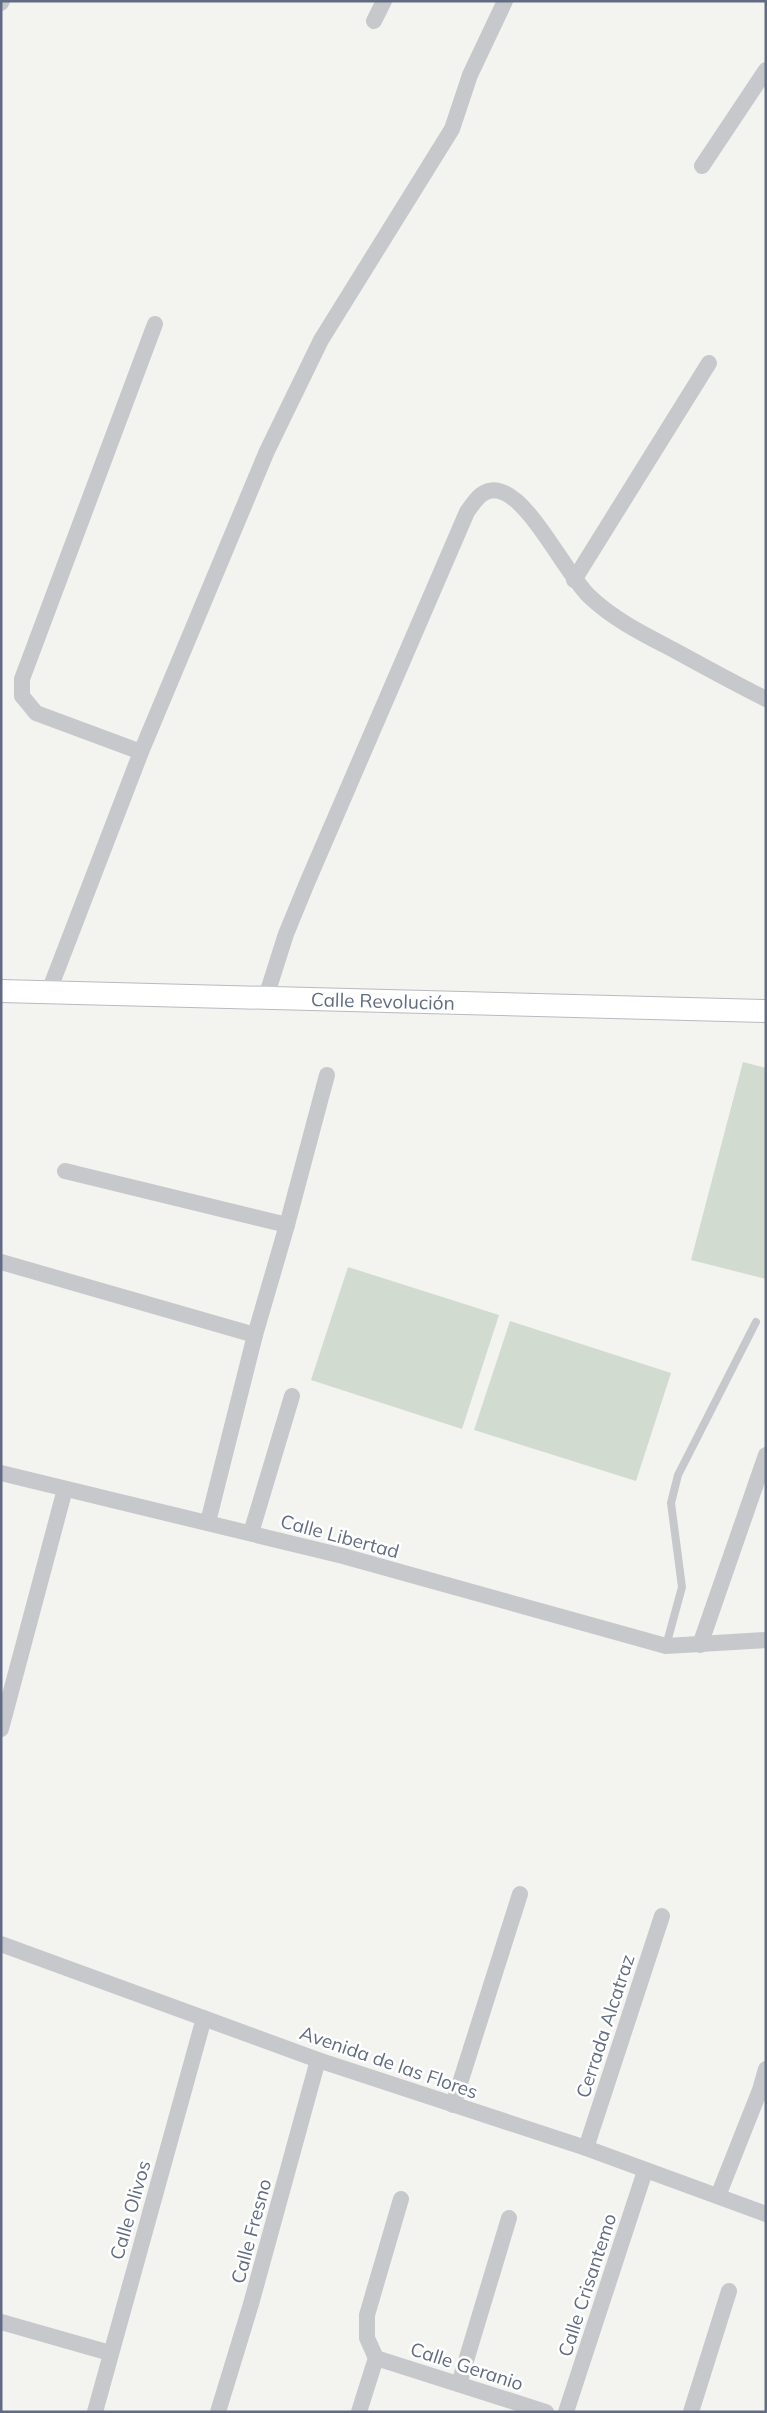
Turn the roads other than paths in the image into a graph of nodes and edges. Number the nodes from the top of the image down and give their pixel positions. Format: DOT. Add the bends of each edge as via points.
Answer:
graph roads {
  1 [pos="384,1"];
  2 [pos="505,1"];
  3 [pos="374,21"];
  4 [pos="766,70"];
  5 [pos="702,166"];
  6 [pos="155,324"];
  7 [pos="709,363"];
  8 [pos="574,580"];
  9 [pos="766,699"];
  10 [pos="141,752"];
  11 [pos="1,991"];
  12 [pos="49,991"];
  13 [pos="266,997"];
  14 [pos="766,1011"];
  15 [pos="327,1075"];
  16 [pos="65,1171"];
  17 [pos="287,1225"];
  18 [pos="1,1262"];
  19 [pos="756,1322"];
  20 [pos="255,1335"];
  21 [pos="292,1396"];
  22 [pos="766,1455"];
  23 [pos="1,1472"];
  24 [pos="65,1488"];
  25 [pos="208,1522"];
  26 [pos="251,1533"];
  27 [pos="766,1640"];
  28 [pos="666,1646"];
  29 [pos="700,1646"];
  30 [pos="1,1728"];
  31 [pos="520,1894"];
  32 [pos="662,1916"];
  33 [pos="1,1944"];
  34 [pos="204,2018"];
  35 [pos="318,2060"];
  36 [pos="766,2069"];
  37 [pos="453,2105"];
  38 [pos="586,2148"];
  39 [pos="645,2171"];
  40 [pos="718,2196"];
  41 [pos="401,2199"];
  42 [pos="766,2214"];
  43 [pos="509,2218"];
  44 [pos="729,2291"];
  45 [pos="1,2322"];
  46 [pos="110,2353"];
  47 [pos="376,2358"];
  48 [pos="459,2384"];
  49 [pos="95,2412"];
  50 [pos="218,2412"];
  51 [pos="359,2412"];
  52 [pos="546,2412"];
  53 [pos="566,2412"];
  54 [pos="690,2412"];
  1 -- 3 [label="street"];
  2 -- 10 [label="street" via="470,75 452,129 321,340 267,451"];
  4 -- 5 [label="street"];
  6 -- 10 [label="street" via="22,679 22,696 36,714"];
  7 -- 8 [label="street"];
  8 -- 9 [label="street" via="610,614"];
  8 -- 13 [label="street" via="524,507 499,491 490,490 478,496 463,521 307,883 286,934"];
  10 -- 12 [label="street"];
  11 -- 12 [label="street, Calle Revolución"];
  12 -- 13 [label="street, Calle Revolución"];
  13 -- 14 [label="street, Calle Revolución"];
  15 -- 17 [label="street"];
  16 -- 17 [label="street"];
  17 -- 20 [label="street"];
  18 -- 20 [label="street"];
  19 -- 28 [label="lane" via="678,1475 671,1503 682,1587"];
  20 -- 25 [label="street"];
  21 -- 26 [label="street"];
  22 -- 29 [label="street"];
  23 -- 24 [label="street, Calle Libertad"];
  24 -- 25 [label="street, Calle Libertad"];
  24 -- 30 [label="street"];
  25 -- 26 [label="street, Calle Libertad"];
  26 -- 28 [label="street, Calle Libertad"];
  27 -- 29 [label="street"];
  28 -- 29 [label="street"];
  31 -- 37 [label="street"];
  32 -- 38 [label="street, Cerrada Alcatraz"];
  33 -- 34 [label="street, Avenida de las Flores"];
  34 -- 35 [label="street, Avenida de las Flores"];
  34 -- 46 [label="street, Calle Olivos"];
  35 -- 37 [label="street, Avenida de las Flores"];
  35 -- 50 [label="street, Calle Fresno"];
  36 -- 40 [label="street"];
  37 -- 38 [label="street, Avenida de las Flores"];
  38 -- 39 [label="street, Avenida de las Flores"];
  39 -- 40 [label="street, Avenida de las Flores"];
  39 -- 53 [label="street, Calle Crisantemo"];
  40 -- 42 [label="street, Avenida de las Flores"];
  41 -- 47 [label="street" via="368,2315 367,2338"];
  43 -- 48 [label="street"];
  44 -- 54 [label="street"];
  45 -- 46 [label="street"];
  46 -- 49 [label="street, Calle Olivos"];
  47 -- 48 [label="street, Calle Geranio"];
  47 -- 51 [label="street"];
  48 -- 52 [label="street, Calle Geranio"];
}
